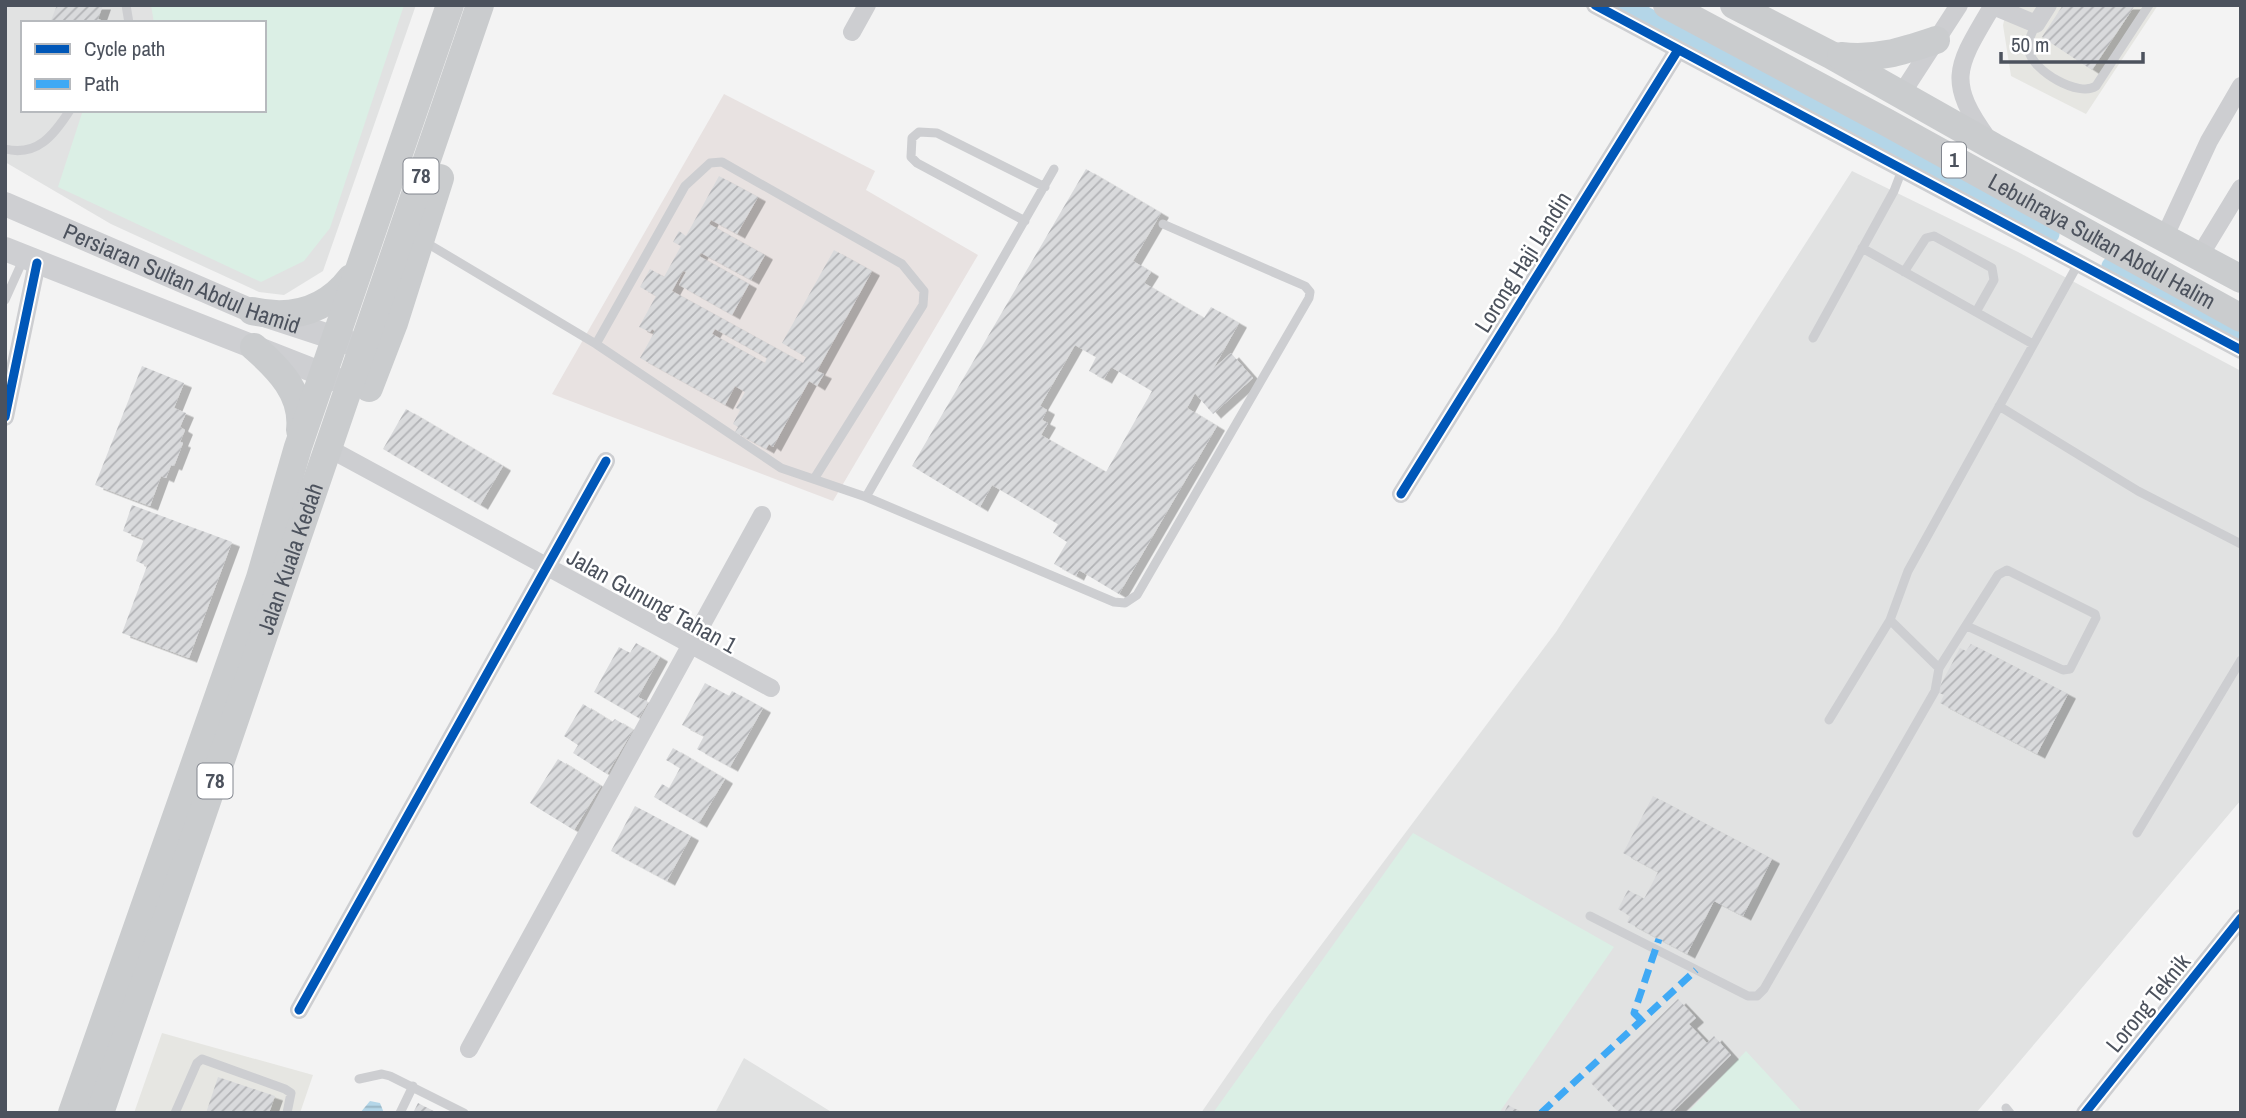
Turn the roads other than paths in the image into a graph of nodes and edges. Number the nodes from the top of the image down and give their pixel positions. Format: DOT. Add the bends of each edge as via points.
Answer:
graph roads {
  1 [pos="450,5"];
  2 [pos="480,5"];
  3 [pos="867,5"];
  4 [pos="1595,5"];
  5 [pos="1667,5"];
  6 [pos="1734,5"];
  7 [pos="1959,5"];
  8 [pos="2048,5"];
  9 [pos="2149,5"];
  10 [pos="1993,6"];
  11 [pos="2036,24"];
  12 [pos="852,32"];
  13 [pos="1936,40"];
  14 [pos="1678,50"];
  15 [pos="1831,54"];
  16 [pos="2241,86"];
  17 [pos="1902,93"];
  18 [pos="444,107"];
  19 [pos="69,112"];
  20 [pos="1994,147"];
  21 [pos="5,149"];
  22 [pos="1054,169"];
  23 [pos="1902,170"];
  24 [pos="1045,187"];
  25 [pos="2241,187"];
  26 [pos="5,204"];
  27 [pos="1025,221"];
  28 [pos="1163,224"];
  29 [pos="2085,234"];
  30 [pos="2164,238"];
  31 [pos="421,240"];
  32 [pos="1862,248"];
  33 [pos="22,256"];
  34 [pos="2199,257"];
  35 [pos="2074,262"];
  36 [pos="356,271"];
  37 [pos="1904,272"];
  38 [pos="2241,279"];
  39 [pos="5,300"];
  40 [pos="252,310"];
  41 [pos="1976,312"];
  42 [pos="2241,318"];
  43 [pos="334,337"];
  44 [pos="1813,338"];
  45 [pos="596,344"];
  46 [pos="2033,344"];
  47 [pos="363,347"];
  48 [pos="254,348"];
  49 [pos="2241,350"];
  50 [pos="322,374"];
  51 [pos="351,385"];
  52 [pos="1999,406"];
  53 [pos="5,417"];
  54 [pos="298,447"];
  55 [pos="330,449"];
  56 [pos="606,461"];
  57 [pos="814,478"];
  58 [pos="1401,494"];
  59 [pos="866,497"];
  60 [pos="762,515"];
  61 [pos="2241,544"];
  62 [pos="548,566"];
  63 [pos="1890,620"];
  64 [pos="1967,626"];
  65 [pos="691,644"];
  66 [pos="2241,660"];
  67 [pos="1938,668"];
  68 [pos="771,688"];
  69 [pos="1829,720"];
  70 [pos="2137,833"];
  71 [pos="1590,916"];
  72 [pos="2241,918"];
  73 [pos="299,1010"];
  74 [pos="468,1049"];
  75 [pos="359,1079"];
  76 [pos="413,1086"];
  77 [pos="72,1113"];
  78 [pos="100,1113"];
  79 [pos="175,1113"];
  80 [pos="287,1113"];
  81 [pos="400,1113"];
  82 [pos="464,1113"];
  83 [pos="2085,1113"];
  1 -- 36 [label="main road, Jalan Kuala Kedah / 78"];
  2 -- 18 [label="main road, Jalan Kuala Kedah / 78"];
  3 -- 12 [label="street"];
  4 -- 14 [label="street"];
  5 -- 29 [label="main road, Lebuhraya Sultan Abdul Halim / 1"];
  6 -- 15 [label="main road, Lebuhraya Sultan Abdul Halim / 1"];
  7 -- 13 [label="street"];
  8 -- 11 [label="street"];
  9 -- 11 [label="lane" via="2089,91 2067,84 2032,61 2029,40"];
  10 -- 11 [label="street"];
  10 -- 20 [label="street" via="1966,52 1958,80 1968,111"];
  13 -- 15 [label="main road" via="1868,59"];
  13 -- 17 [label="street"];
  14 -- 23 [label="street"];
  14 -- 58 [label="street, Lorong Haji Landin"];
  15 -- 17 [label="main road, Lebuhraya Sultan Abdul Halim / 1"];
  16 -- 30 [label="street" via="2209,141"];
  17 -- 20 [label="main road, Lebuhraya Sultan Abdul Halim / 1"];
  18 -- 31 [label="main road" via="447,156"];
  18 -- 47 [label="main road, Jalan Kuala Kedah / 78"];
  19 -- 21 [label="lane" via="37,148 19,153"];
  20 -- 30 [label="main road, Lebuhraya Sultan Abdul Halim / 1"];
  22 -- 24 [label="lane"];
  23 -- 32 [label="lane"];
  23 -- 35 [label="street"];
  24 -- 27 [label="lane"];
  24 -- 27 [label="lane" via="937,133 928,130 912,138 909,147 917,163"];
  25 -- 34 [label="street"];
  26 -- 40 [label="main road, Persiaran Sultan Abdul Hamid"];
  27 -- 59 [label="lane"];
  28 -- 59 [label="lane" via="1310,292 1137,595 1125,603 1114,602"];
  29 -- 35 [label="street"];
  29 -- 42 [label="main road, Lebuhraya Sultan Abdul Halim / 1"];
  30 -- 34 [label="main road, Lebuhraya Sultan Abdul Halim / 1"];
  31 -- 45 [label="lane"];
  31 -- 55 [label="main road" via="368,389"];
  32 -- 37 [label="lane"];
  32 -- 44 [label="lane"];
  33 -- 39 [label="lane"];
  33 -- 48 [label="main road, Persiaran Sultan Abdul Hamid"];
  33 -- 53 [label="street"];
  34 -- 38 [label="main road, Lebuhraya Sultan Abdul Halim / 1"];
  35 -- 46 [label="lane"];
  35 -- 49 [label="street"];
  36 -- 40 [label="main road" via="344,287 311,310 292,315"];
  36 -- 43 [label="main road, Jalan Kuala Kedah / 78"];
  37 -- 41 [label="lane"];
  37 -- 41 [label="lane" via="1926,238 1934,236 1992,268 1994,280"];
  40 -- 43 [label="main road, Persiaran Sultan Abdul Hamid"];
  41 -- 46 [label="lane"];
  43 -- 47 [label="main road, Persiaran Sultan Abdul Hamid"];
  43 -- 50 [label="main road, Jalan Kuala Kedah / 78"];
  45 -- 57 [label="lane" via="781,468"];
  45 -- 57 [label="lane" via="685,186 710,163 722,162 902,264 924,291 923,305"];
  46 -- 52 [label="lane"];
  47 -- 51 [label="main road, Jalan Kuala Kedah / 78"];
  48 -- 50 [label="main road, Persiaran Sultan Abdul Hamid"];
  48 -- 54 [label="main road" via="287,380 297,401"];
  50 -- 51 [label="main road, Persiaran Sultan Abdul Hamid"];
  50 -- 54 [label="main road, Jalan Kuala Kedah / 78"];
  51 -- 55 [label="main road, Jalan Kuala Kedah / 78"];
  52 -- 61 [label="lane" via="2138,491"];
  52 -- 63 [label="lane" via="1908,571"];
  54 -- 77 [label="main road, Jalan Kuala Kedah / 78" via="260,578"];
  55 -- 62 [label="street, Jalan Gunung Tahan 1"];
  55 -- 78 [label="main road, Jalan Kuala Kedah / 78"];
  56 -- 62 [label="street"];
  57 -- 59 [label="lane"];
  60 -- 65 [label="street"];
  62 -- 65 [label="street, Jalan Gunung Tahan 1"];
  62 -- 73 [label="street"];
  63 -- 67 [label="lane"];
  63 -- 69 [label="lane"];
  64 -- 64 [label="lane" via="1998,575 2007,570 2096,618 2070,669 2063,670"];
  64 -- 67 [label="lane"];
  65 -- 68 [label="street, Jalan Gunung Tahan 1"];
  65 -- 74 [label="street"];
  66 -- 70 [label="lane"];
  67 -- 71 [label="lane" via="1935,691 1757,996 1748,996"];
  72 -- 83 [label="street, Lorong Teknik"];
  75 -- 76 [label="lane" via="382,1074"];
  76 -- 81 [label="lane"];
  76 -- 82 [label="lane"];
  79 -- 80 [label="lane" via="202,1059 285,1089 292,1100"];
}
